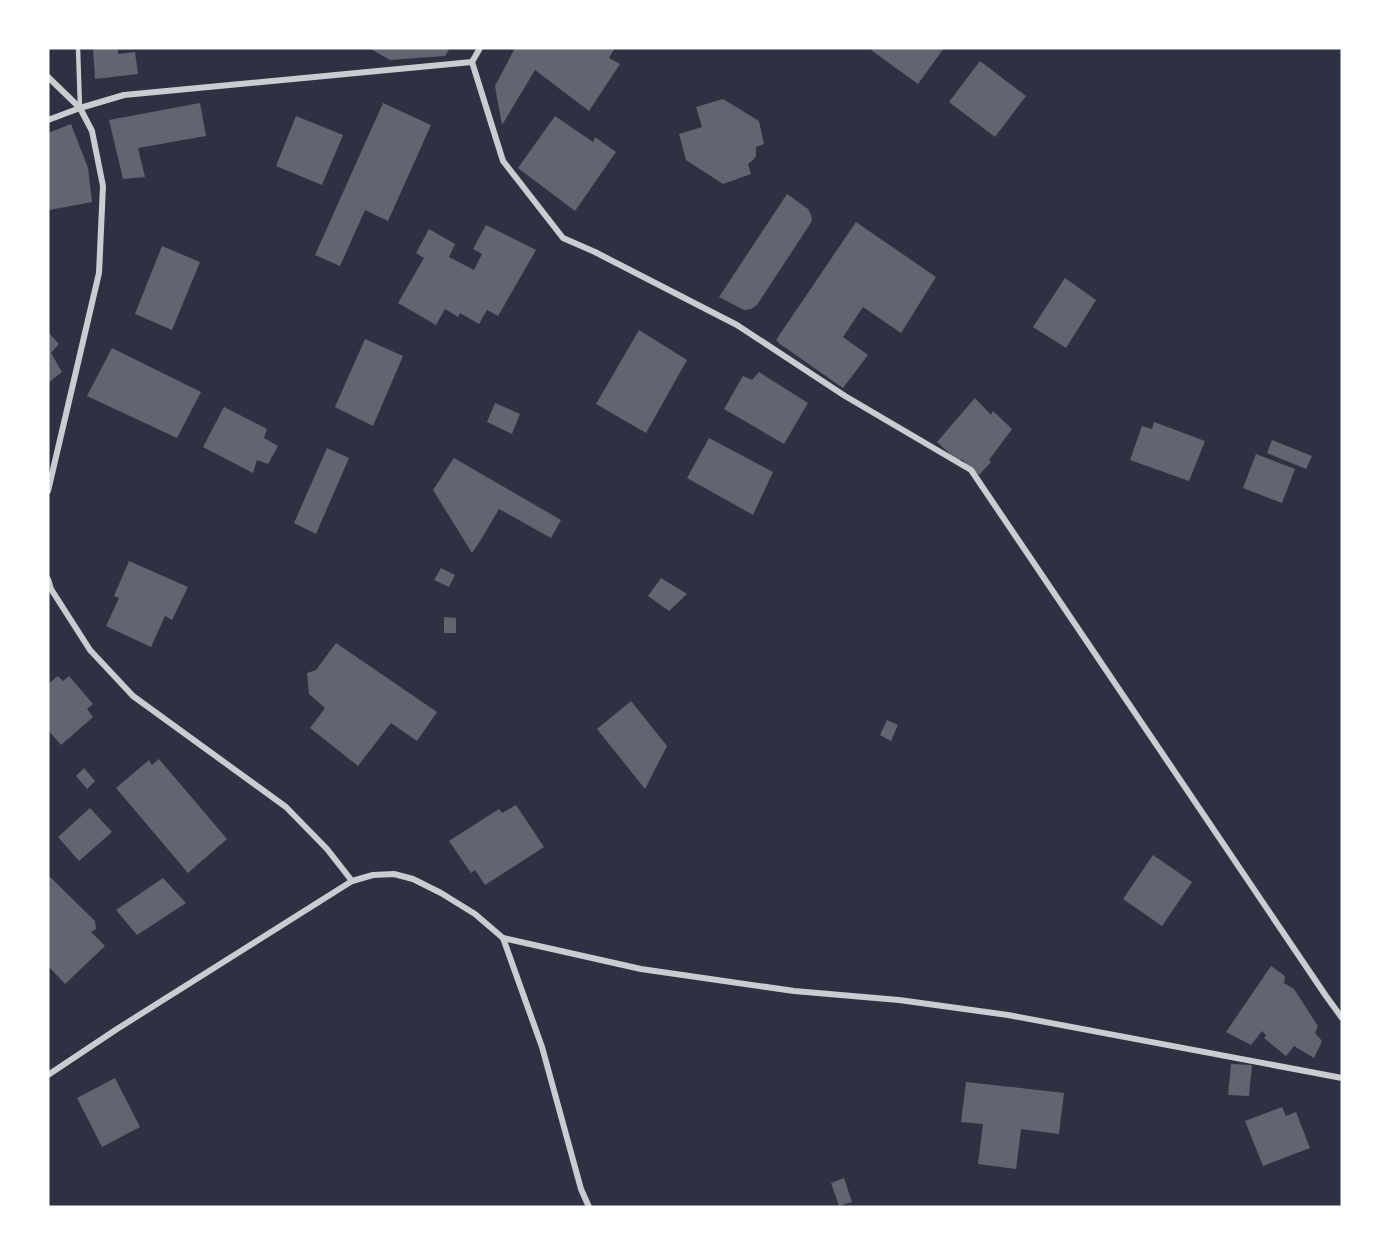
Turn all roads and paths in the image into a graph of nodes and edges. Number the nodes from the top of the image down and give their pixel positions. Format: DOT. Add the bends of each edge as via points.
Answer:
graph roads {
  1 [pos="78,48"];
  2 [pos="480,48"];
  3 [pos="472,62"];
  4 [pos="48,77"];
  5 [pos="80,108"];
  6 [pos="48,120"];
  7 [pos="48,491"];
  8 [pos="48,579"];
  9 [pos="352,881"];
  10 [pos="503,938"];
  11 [pos="1342,1018"];
  12 [pos="48,1075"];
  13 [pos="1342,1078"];
  14 [pos="588,1207"];
  1 -- 5 [label="lane"];
  2 -- 3 [label="street"];
  3 -- 5 [label="street" via="124,95"];
  3 -- 11 [label="street" via="503,161 562,238 737,325 845,396 971,470"];
  4 -- 5 [label="street"];
  5 -- 6 [label="street"];
  5 -- 7 [label="street" via="92,131 103,186 99,273"];
  8 -- 9 [label="street" via="51,590 90,650 133,696 286,807"];
  9 -- 10 [label="street" via="394,874 413,879 475,914"];
  9 -- 12 [label="street"];
  10 -- 13 [label="street" via="641,969 1008,1015"];
  10 -- 14 [label="street" via="542,1047"];
}
